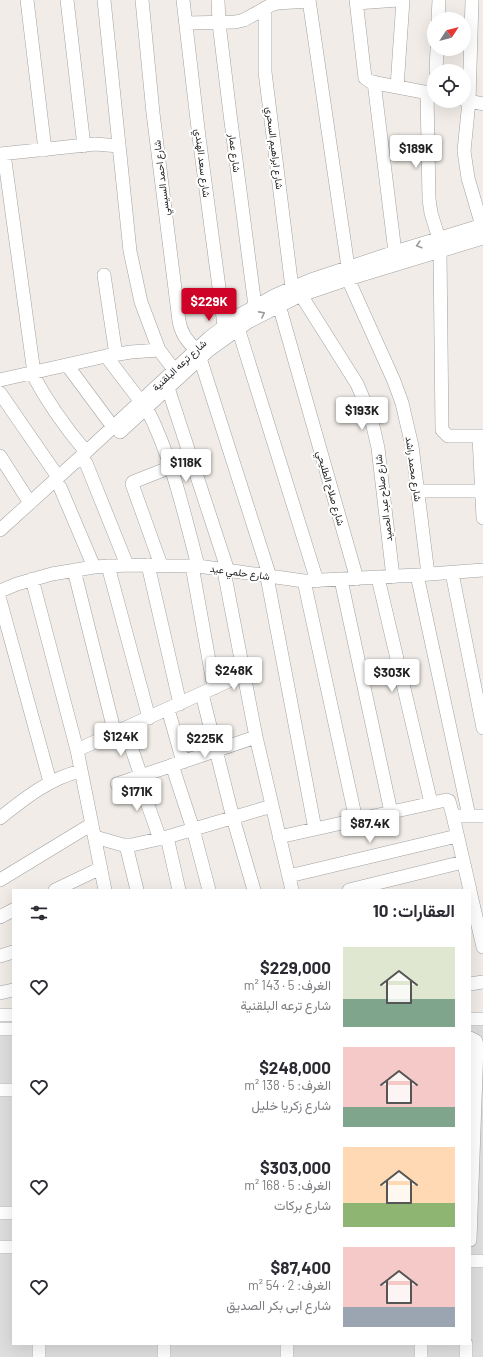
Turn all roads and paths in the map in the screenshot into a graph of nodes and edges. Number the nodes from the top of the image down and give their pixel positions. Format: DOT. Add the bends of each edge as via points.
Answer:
graph roads {
  1 [pos="27,0"];
  2 [pos="67,0"];
  3 [pos="104,0"];
  4 [pos="142,0"];
  5 [pos="183,0"];
  6 [pos="218,0"];
  7 [pos="398,0"];
  8 [pos="403,0"];
  9 [pos="439,0"];
  10 [pos="472,0"];
  11 [pos="309,1"];
  12 [pos="357,1"];
  13 [pos="265,8"];
  14 [pos="438,12"];
  15 [pos="186,23"];
  16 [pos="219,23"];
  17 [pos="468,64"];
  18 [pos="374,82"];
  19 [pos="397,87"];
  20 [pos="427,92"];
  21 [pos="471,102"];
  22 [pos="483,104"];
  23 [pos="430,108"];
  24 [pos="466,108"];
  25 [pos="84,146"];
  26 [pos="119,146"];
  27 [pos="45,150"];
  28 [pos="1,153"];
  29 [pos="483,230"];
  30 [pos="440,245"];
  31 [pos="394,252"];
  32 [pos="348,273"];
  33 [pos="104,275"];
  34 [pos="297,291"];
  35 [pos="279,305"];
  36 [pos="255,306"];
  37 [pos="224,325"];
  38 [pos="238,328"];
  39 [pos="159,350"];
  40 [pos="198,353"];
  41 [pos="111,356"];
  42 [pos="67,365"];
  43 [pos="33,373"];
  44 [pos="177,374"];
  45 [pos="0,380"];
  46 [pos="168,388"];
  47 [pos="0,393"];
  48 [pos="144,405"];
  49 [pos="113,427"];
  50 [pos="481,436"];
  51 [pos="0,456"];
  52 [pos="86,457"];
  53 [pos="171,467"];
  54 [pos="59,482"];
  55 [pos="418,491"];
  56 [pos="482,491"];
  57 [pos="30,503"];
  58 [pos="483,518"];
  59 [pos="2,524"];
  60 [pos="0,540"];
  61 [pos="127,565"];
  62 [pos="155,565"];
  63 [pos="108,566"];
  64 [pos="195,566"];
  65 [pos="94,567"];
  66 [pos="74,570"];
  67 [pos="483,570"];
  68 [pos="226,571"];
  69 [pos="452,573"];
  70 [pos="423,575"];
  71 [pos="268,577"];
  72 [pos="393,577"];
  73 [pos="378,578"];
  74 [pos="32,579"];
  75 [pos="356,579"];
  76 [pos="341,580"];
  77 [pos="304,581"];
  78 [pos="317,581"];
  79 [pos="0,591"];
  80 [pos="0,600"];
  81 [pos="244,674"];
  82 [pos="214,688"];
  83 [pos="202,694"];
  84 [pos="180,704"];
  85 [pos="168,709"];
  86 [pos="149,718"];
  87 [pos="483,728"];
  88 [pos="120,732"];
  89 [pos="256,737"];
  90 [pos="77,750"];
  91 [pos="216,751"];
  92 [pos="178,763"];
  93 [pos="81,771"];
  94 [pos="140,776"];
  95 [pos="50,782"];
  96 [pos="117,784"];
  97 [pos="431,803"];
  98 [pos="272,806"];
  99 [pos="391,812"];
  100 [pos="452,816"];
  101 [pos="469,816"];
  102 [pos="483,816"];
  103 [pos="0,818"];
  104 [pos="233,818"];
  105 [pos="356,820"];
  106 [pos="193,829"];
  107 [pos="315,829"];
  108 [pos="93,830"];
  109 [pos="457,836"];
  110 [pos="279,837"];
  111 [pos="164,838"];
  112 [pos="126,845"];
  113 [pos="463,862"];
  114 [pos="101,868"];
  115 [pos="289,876"];
  116 [pos="0,880"];
  117 [pos="57,889"];
  118 [pos="105,889"];
  119 [pos="137,889"];
  120 [pos="179,889"];
  121 [pos="209,889"];
  122 [pos="254,889"];
  123 [pos="292,889"];
  124 [pos="353,889"];
  125 [pos="469,889"];
  126 [pos="471,896"];
  127 [pos="12,911"];
  128 [pos="0,917"];
  129 [pos="478,944"];
  130 [pos="12,952"];
  131 [pos="0,956"];
  132 [pos="483,982"];
  133 [pos="471,984"];
  134 [pos="12,990"];
  135 [pos="0,994"];
  136 [pos="0,1015"];
  137 [pos="12,1016"];
  138 [pos="471,1019"];
  139 [pos="483,1019"];
  140 [pos="0,1029"];
  141 [pos="12,1029"];
  142 [pos="471,1038"];
  143 [pos="0,1090"];
  144 [pos="12,1090"];
  145 [pos="475,1159"];
  146 [pos="0,1213"];
  147 [pos="12,1213"];
  148 [pos="475,1216"];
  149 [pos="471,1235"];
  150 [pos="0,1247"];
  151 [pos="12,1247"];
  152 [pos="471,1261"];
  153 [pos="483,1261"];
  154 [pos="39,1345"];
  155 [pos="164,1345"];
  156 [pos="287,1345"];
  157 [pos="420,1345"];
  158 [pos="466,1345"];
  159 [pos="39,1357"];
  160 [pos="164,1357"];
  161 [pos="287,1357"];
  162 [pos="421,1357"];
  163 [pos="466,1357"];
  1 -- 27 [label="street"];
  2 -- 25 [label="street"];
  3 -- 26 [label="street"];
  4 -- 40 [label="street, شارع احمد السيسي" via="153,113 180,329"];
  5 -- 15 [label="street, شارع سعد الهندي"];
  6 -- 16 [label="street, شارع عمار"];
  7 -- 12 [label="street"];
  8 -- 19 [label="street"];
  9 -- 14 [label="street"];
  10 -- 17 [label="street"];
  11 -- 13 [label="street" via="276,3"];
  11 -- 32 [label="street, شارع محمد راشد"];
  12 -- 18 [label="street" via="364,75 369,81"];
  13 -- 16 [label="street" via="244,20"];
  13 -- 34 [label="street, شارع ابراهيم السحري" via="266,77"];
  15 -- 16 [label="street"];
  15 -- 37 [label="street, شارع سعد الهندي"];
  16 -- 36 [label="street, شارع عمار"];
  18 -- 19 [label="street"];
  18 -- 31 [label="street"];
  19 -- 20 [label="street"];
  21 -- 22 [label="street"];
  23 -- 30 [label="street" via="429,199"];
  24 -- 29 [label="street" via="465,164"];
  25 -- 26 [label="street"];
  25 -- 27 [label="street"];
  26 -- 39 [label="street" via="135,277 141,302"];
  27 -- 28 [label="street"];
  28 -- 43 [label="street"];
  29 -- 30 [label="street, شارع ترعه البلقنية"];
  30 -- 31 [label="street, شارع ترعه البلقنية, one-way"];
  30 -- 32 [label="street, شارع ترعه البلقنية"];
  30 -- 50 [label="street" via="442,430 448,436"];
  31 -- 32 [label="street, شارع ترعه البلقنية"];
  32 -- 34 [label="street, شارع ترعه البلقنية"];
  32 -- 55 [label="street, شارع محمد راشد" via="402,402 412,446"];
  33 -- 41 [label="street"];
  34 -- 35 [label="street, شارع ترعه البلقنية"];
  34 -- 36 [label="street, شارع ترعه البلقنية"];
  34 -- 72 [label="street, شارع صلاح عبد الحميد" via="357,384 366,404 378,448"];
  38 -- 35 [label="street, شارع ترعه البلقنية, one-way"];
  35 -- 75 [label="street, شارع صلاح الطليحي"];
  36 -- 37 [label="street, شارع ترعه البلقنية"];
  37 -- 40 [label="street, شارع ترعه البلقنية"];
  38 -- 40 [label="street, شارع ترعه البلقنية"];
  38 -- 78 [label="street"];
  39 -- 41 [label="street"];
  39 -- 44 [label="street"];
  40 -- 44 [label="street, شارع ترعه البلقنية"];
  40 -- 71 [label="street"];
  41 -- 42 [label="street"];
  41 -- 48 [label="street"];
  42 -- 43 [label="street"];
  42 -- 49 [label="street"];
  43 -- 45 [label="street"];
  43 -- 52 [label="street" via="44,396"];
  44 -- 46 [label="street, شارع ترعه البلقنية"];
  44 -- 48 [label="street, شارع ترعه البلقنية"];
  46 -- 48 [label="street, شارع ترعه البلقنية"];
  46 -- 68 [label="street"];
  47 -- 54 [label="street"];
  48 -- 49 [label="street, شارع ترعه البلقنية"];
  48 -- 52 [label="street, شارع ترعه البلقنية"];
  48 -- 53 [label="street" via="157,428"];
  49 -- 52 [label="street, شارع ترعه البلقنية"];
  50 -- 56 [label="street"];
  51 -- 57 [label="street"];
  52 -- 54 [label="street, شارع ترعه البلقنية"];
  52 -- 61 [label="street"];
  53 -- 62 [label="street" via="132,484"];
  53 -- 64 [label="street"];
  54 -- 57 [label="street, شارع ترعه البلقنية"];
  54 -- 60 [label="street, شارع ترعه البلقنية"];
  54 -- 65 [label="street"];
  55 -- 56 [label="street"];
  55 -- 70 [label="street, شارع محمد راشد"];
  56 -- 58 [label="street"];
  57 -- 59 [label="street, شارع ترعه البلقنية"];
  61 -- 62 [label="street, شارع حلمي عيد"];
  61 -- 63 [label="street, شارع حلمي عيد"];
  62 -- 64 [label="street, شارع حلمي عيد"];
  62 -- 84 [label="street"];
  63 -- 65 [label="street, شارع حلمي عيد"];
  63 -- 86 [label="street"];
  64 -- 68 [label="street, شارع حلمي عيد"];
  64 -- 82 [label="street"];
  65 -- 66 [label="street, شارع حلمي عيد"];
  66 -- 74 [label="street, شارع حلمي عيد"];
  66 -- 88 [label="street"];
  67 -- 69 [label="street, شارع حلمي عيد"];
  68 -- 71 [label="street, شارع حلمي عيد"];
  68 -- 81 [label="street"];
  69 -- 70 [label="street, شارع حلمي عيد"];
  69 -- 87 [label="street"];
  70 -- 72 [label="street, شارع حلمي عيد"];
  70 -- 101 [label="street, شارع محمد راشد"];
  71 -- 77 [label="street, شارع حلمي عيد"];
  71 -- 107 [label="street"];
  72 -- 73 [label="street, شارع حلمي عيد"];
  73 -- 75 [label="street, شارع حلمي عيد"];
  73 -- 97 [label="street"];
  74 -- 79 [label="street, شارع حلمي عيد"];
  74 -- 90 [label="street"];
  75 -- 76 [label="street, شارع حلمي عيد"];
  76 -- 78 [label="street, شارع حلمي عيد"];
  76 -- 99 [label="street"];
  77 -- 78 [label="street, شارع حلمي عيد"];
  77 -- 105 [label="street"];
  80 -- 95 [label="street"];
  81 -- 82 [label="street"];
  81 -- 89 [label="street"];
  82 -- 83 [label="street"];
  83 -- 84 [label="street"];
  83 -- 91 [label="street"];
  84 -- 85 [label="street"];
  85 -- 86 [label="street"];
  85 -- 92 [label="street"];
  86 -- 88 [label="street"];
  88 -- 90 [label="street"];
  88 -- 94 [label="street"];
  89 -- 91 [label="street"];
  89 -- 98 [label="street"];
  90 -- 93 [label="street"];
  91 -- 92 [label="street"];
  91 -- 104 [label="street"];
  92 -- 94 [label="street"];
  92 -- 106 [label="street"];
  93 -- 95 [label="street"];
  93 -- 108 [label="street"];
  94 -- 96 [label="street"];
  94 -- 111 [label="street"];
  95 -- 103 [label="street"];
  97 -- 99 [label="street"];
  97 -- 100 [label="street" via="448,801"];
  98 -- 104 [label="street"];
  98 -- 110 [label="street"];
  99 -- 105 [label="street"];
  100 -- 101 [label="street"];
  100 -- 109 [label="street"];
  101 -- 102 [label="street"];
  104 -- 106 [label="street"];
  104 -- 122 [label="street"];
  105 -- 107 [label="street"];
  106 -- 111 [label="street"];
  106 -- 121 [label="street"];
  107 -- 110 [label="street"];
  108 -- 112 [label="street"];
  108 -- 114 [label="street"];
  108 -- 116 [label="street"];
  109 -- 113 [label="street"];
  109 -- 115 [label="street"];
  110 -- 115 [label="street"];
  111 -- 112 [label="street"];
  111 -- 120 [label="street"];
  112 -- 119 [label="street"];
  113 -- 124 [label="street"];
  113 -- 125 [label="street"];
  114 -- 117 [label="street"];
  114 -- 118 [label="street"];
  115 -- 123 [label="street"];
  126 -- 129 [label="street"];
  127 -- 128 [label="street"];
  130 -- 131 [label="street"];
  132 -- 133 [label="street"];
  134 -- 135 [label="street"];
  136 -- 137 [label="street"];
  138 -- 139 [label="street"];
  140 -- 141 [label="street"];
  142 -- 145 [label="street" via="476,1041 477,1046"];
  143 -- 144 [label="street"];
  145 -- 148 [label="street"];
  146 -- 147 [label="street"];
  148 -- 149 [label="street"];
  150 -- 151 [label="street"];
  152 -- 153 [label="street"];
  154 -- 159 [label="street"];
  155 -- 160 [label="street"];
  156 -- 161 [label="street"];
  157 -- 162 [label="street"];
  158 -- 163 [label="street"];
}
